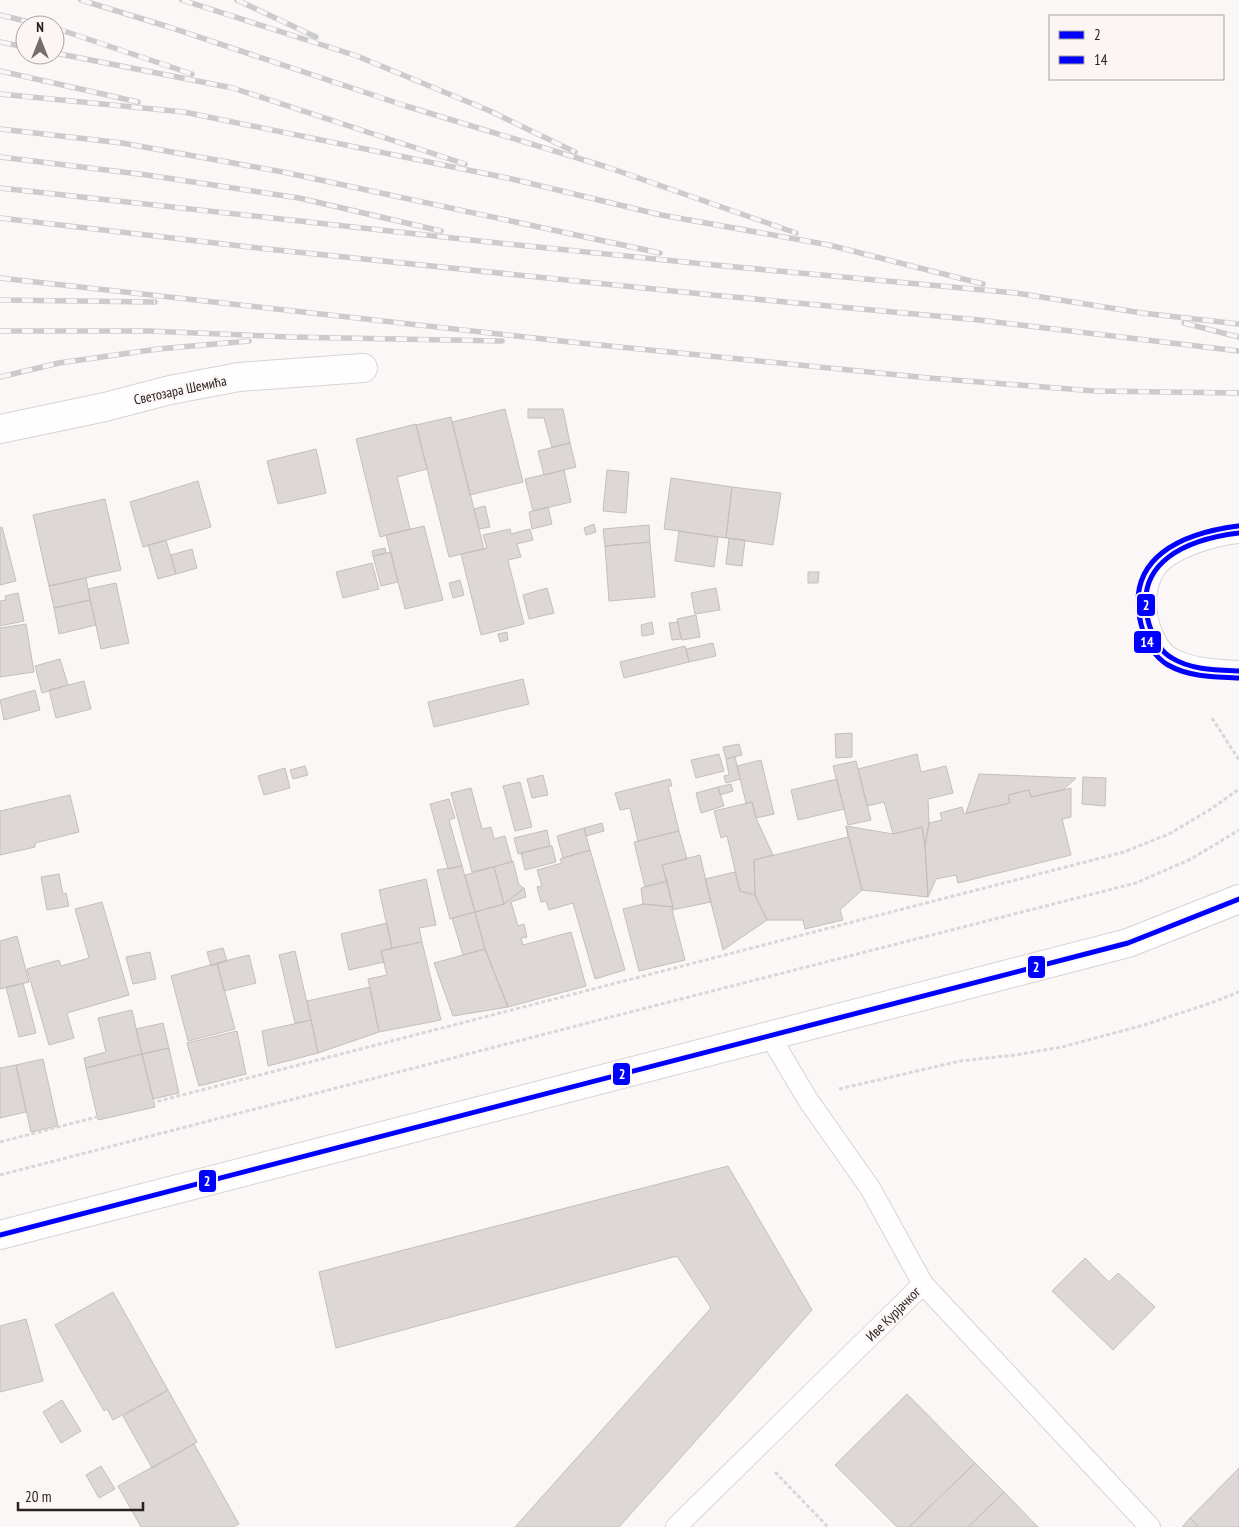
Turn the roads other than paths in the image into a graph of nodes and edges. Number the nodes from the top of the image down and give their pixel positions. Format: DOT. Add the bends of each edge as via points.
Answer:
graph roads {
  1 [pos="363,368"];
  2 [pos="0,429"];
  3 [pos="1239,533"];
  4 [pos="1239,671"];
  5 [pos="1239,899"];
  6 [pos="770,1036"];
  7 [pos="0,1235"];
  8 [pos="923,1284"];
  9 [pos="676,1527"];
  10 [pos="1150,1527"];
  1 -- 2 [label="main road, Светозара Шемића" via="239,377"];
  3 -- 4 [label="lane" via="1200,540 1175,552 1156,568 1146,592 1146,617 1156,644 1173,659 1205,669"];
  5 -- 6 [label="main road" via="1128,943"];
  6 -- 7 [label="main road"];
  6 -- 8 [label="lane, Иве Курјачког" via="808,1100 870,1188"];
  8 -- 9 [label="lane, Иве Курјачког"];
  8 -- 10 [label="lane"];
}
